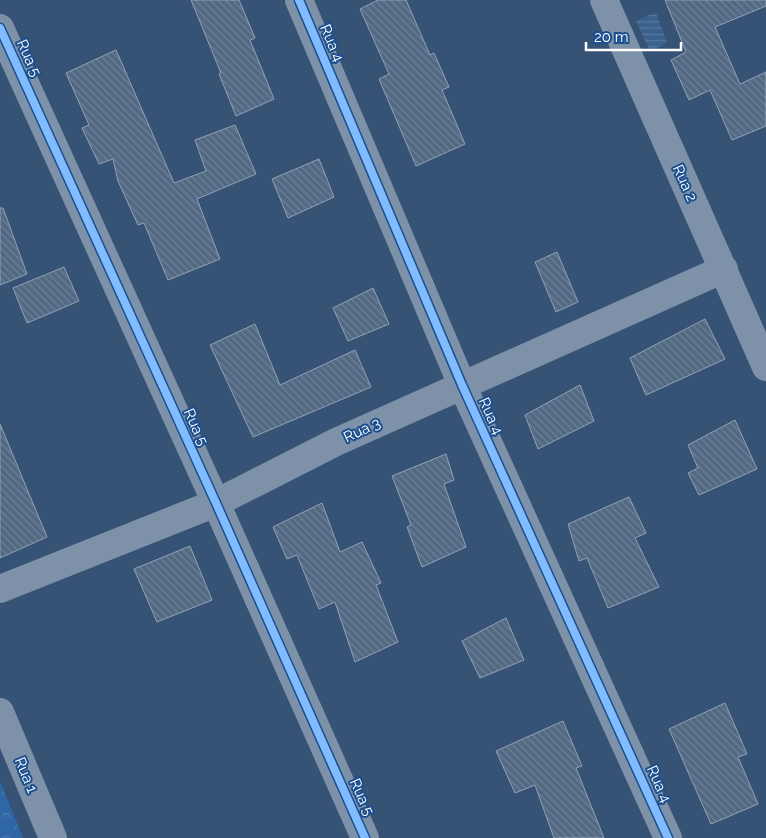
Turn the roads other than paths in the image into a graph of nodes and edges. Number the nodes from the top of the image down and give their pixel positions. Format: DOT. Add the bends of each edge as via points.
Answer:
graph roads {
  1 [pos="299,0"];
  2 [pos="604,0"];
  3 [pos="0,28"];
  4 [pos="724,269"];
  5 [pos="766,367"];
  6 [pos="462,385"];
  7 [pos="216,503"];
  8 [pos="0,589"];
  9 [pos="0,712"];
  10 [pos="53,838"];
  11 [pos="365,838"];
  12 [pos="668,838"];
  1 -- 6 [label="street, Rua 4"];
  2 -- 4 [label="street, Rua 2"];
  3 -- 7 [label="street, Rua 5"];
  4 -- 5 [label="street, Rua 2"];
  4 -- 6 [label="street, Rua 3"];
  6 -- 7 [label="street, Rua 3" via="336,442"];
  6 -- 12 [label="street, Rua 4"];
  7 -- 8 [label="street, Rua 3"];
  7 -- 11 [label="street, Rua 5"];
  9 -- 10 [label="street, Rua 1"];
}
